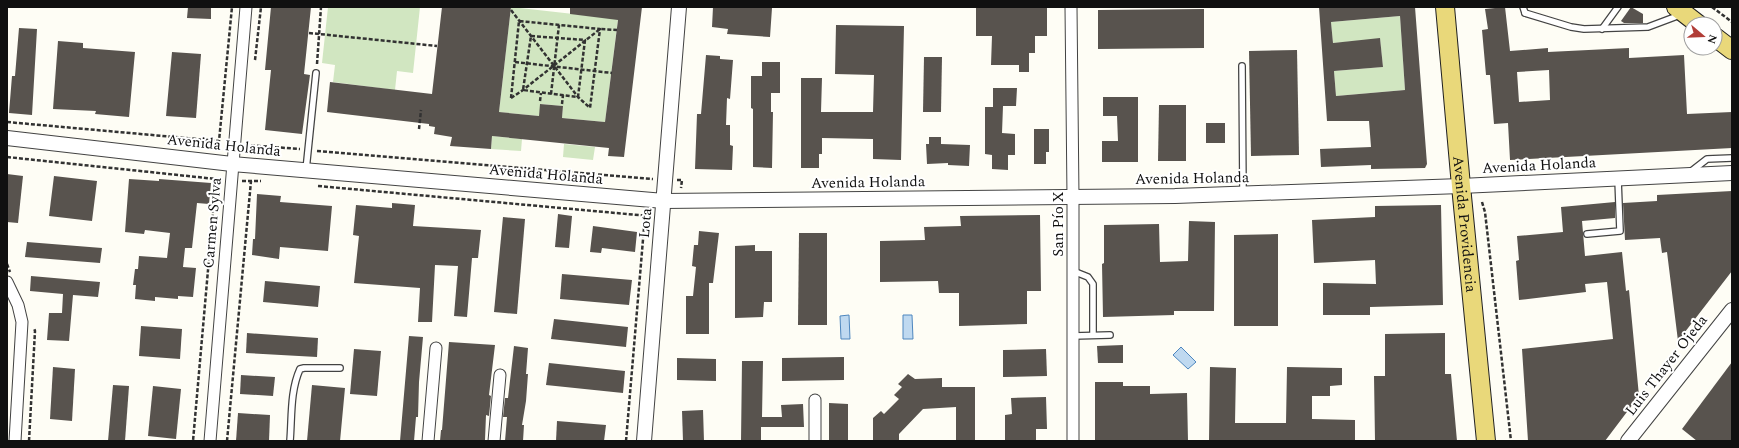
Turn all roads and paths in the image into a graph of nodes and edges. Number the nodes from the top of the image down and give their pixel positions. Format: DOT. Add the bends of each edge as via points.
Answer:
graph roads {
  1 [pos="232,7"];
  2 [pos="246,7"];
  3 [pos="321,7"];
  4 [pos="679,7"];
  5 [pos="1071,7"];
  6 [pos="1445,7"];
  7 [pos="1523,7"];
  8 [pos="1528,7"];
  9 [pos="1618,7"];
  10 [pos="1712,7"];
  11 [pos="511,10"];
  12 [pos="1680,10"];
  13 [pos="1525,13"];
  14 [pos="519,21"];
  15 [pos="1732,22"];
  16 [pos="559,25"];
  17 [pos="600,29"];
  18 [pos="1602,29"];
  19 [pos="617,30"];
  20 [pos="309,33"];
  21 [pos="319,34"];
  22 [pos="531,36"];
  23 [pos="557,39"];
  24 [pos="585,40"];
  25 [pos="1723,43"];
  26 [pos="437,46"];
  27 [pos="1732,50"];
  28 [pos="515,62"];
  29 [pos="527,62"];
  30 [pos="317,64"];
  31 [pos="554,66"];
  32 [pos="1242,66"];
  33 [pos="581,69"];
  34 [pos="594,71"];
  35 [pos="316,73"];
  36 [pos="612,73"];
  37 [pos="523,90"];
  38 [pos="541,93"];
  39 [pos="551,94"];
  40 [pos="563,95"];
  41 [pos="578,97"];
  42 [pos="540,101"];
  43 [pos="562,104"];
  44 [pos="421,110"];
  45 [pos="7,122"];
  46 [pos="419,130"];
  47 [pos="7,138"];
  48 [pos="245,145"];
  49 [pos="307,150"];
  50 [pos="7,157"];
  51 [pos="1732,158"];
  52 [pos="232,164"];
  53 [pos="306,170"];
  54 [pos="1732,173"];
  55 [pos="1686,175"];
  56 [pos="652,179"];
  57 [pos="1618,179"];
  58 [pos="241,181"];
  59 [pos="251,181"];
  60 [pos="263,181"];
  61 [pos="311,186"];
  62 [pos="1461,186"];
  63 [pos="1243,194"];
  64 [pos="1073,197"];
  65 [pos="664,201"];
  66 [pos="1482,202"];
  67 [pos="1587,234"];
  68 [pos="1073,271"];
  69 [pos="7,282"];
  70 [pos="1732,310"];
  71 [pos="1094,334"];
  72 [pos="1110,335"];
  73 [pos="1073,336"];
  74 [pos="436,348"];
  75 [pos="340,368"];
  76 [pos="500,375"];
  77 [pos="815,400"];
  78 [pos="15,441"];
  79 [pos="193,441"];
  80 [pos="210,441"];
  81 [pos="227,441"];
  82 [pos="290,441"];
  83 [pos="428,441"];
  84 [pos="494,441"];
  85 [pos="626,441"];
  86 [pos="644,441"];
  87 [pos="815,441"];
  88 [pos="1073,441"];
  89 [pos="1486,441"];
  90 [pos="1511,441"];
  91 [pos="1628,441"];
  1 -- 45 [label="path" via="219,141"];
  2 -- 52 [label="street, Carmen Sylva"];
  3 -- 21 [label="path"];
  4 -- 65 [label="street, Lota"];
  5 -- 64 [label="street, San Pío X"];
  6 -- 62 [label="main road, Avenida Providencia"];
  7 -- 13 [label="lane"];
  8 -- 13 [label="lane"];
  9 -- 18 [label="lane"];
  10 -- 15 [label="path"];
  11 -- 14 [label="path"];
  12 -- 18 [label="lane" via="1648,27"];
  13 -- 18 [label="lane" via="1570,28"];
  14 -- 16 [label="path"];
  14 -- 22 [label="path"];
  14 -- 28 [label="path"];
  16 -- 17 [label="path"];
  16 -- 23 [label="path"];
  17 -- 19 [label="path"];
  17 -- 24 [label="path"];
  17 -- 34 [label="path"];
  20 -- 21 [label="path"];
  21 -- 26 [label="path"];
  21 -- 30 [label="path"];
  22 -- 23 [label="path"];
  22 -- 29 [label="path"];
  22 -- 31 [label="path"];
  23 -- 24 [label="path"];
  23 -- 31 [label="path"];
  24 -- 31 [label="path"];
  24 -- 33 [label="path"];
  25 -- 27 [label="main road"];
  28 -- 29 [label="path"];
  28 -- 37 [label="path" via="511,98"];
  29 -- 31 [label="path"];
  29 -- 37 [label="path"];
  31 -- 33 [label="path"];
  31 -- 37 [label="path"];
  31 -- 39 [label="path"];
  31 -- 41 [label="path"];
  32 -- 63 [label="lane"];
  33 -- 34 [label="path"];
  33 -- 41 [label="path"];
  34 -- 36 [label="path"];
  34 -- 41 [label="path" via="590,108"];
  35 -- 49 [label="lane"];
  37 -- 38 [label="path"];
  38 -- 39 [label="path"];
  38 -- 42 [label="path"];
  39 -- 40 [label="path"];
  40 -- 41 [label="path"];
  40 -- 43 [label="path"];
  44 -- 46 [label="path"];
  47 -- 52 [label="street, Avenida Holanda"];
  48 -- 49 [label="path"];
  49 -- 53 [label="lane"];
  49 -- 56 [label="path"];
  50 -- 79 [label="path" via="216,179"];
  51 -- 55 [label="lane" via="1707,159"];
  52 -- 53 [label="street, Avenida Holanda"];
  52 -- 80 [label="street, Carmen Sylva"];
  53 -- 65 [label="street, Avenida Holanda"];
  54 -- 55 [label="street, Avenida Holanda"];
  55 -- 57 [label="street, Avenida Holanda"];
  57 -- 62 [label="street, Avenida Holanda"];
  57 -- 67 [label="lane" via="1620,231"];
  58 -- 59 [label="path"];
  59 -- 60 [label="path"];
  59 -- 81 [label="path"];
  61 -- 85 [label="path" via="645,216"];
  62 -- 63 [label="street, Avenida Holanda"];
  62 -- 89 [label="main road, Avenida Providencia"];
  63 -- 64 [label="street, Avenida Holanda"];
  64 -- 65 [label="street, Avenida Holanda"];
  64 -- 68 [label="street, San Pío X"];
  65 -- 86 [label="street, Lota"];
  66 -- 90 [label="path" via="1486,212"];
  68 -- 71 [label="lane" via="1088,277 1093,284"];
  68 -- 73 [label="street, San Pío X"];
  69 -- 78 [label="street" via="22,322"];
  70 -- 91 [label="street, Luis Thayer Ojeda"];
  71 -- 72 [label="lane"];
  71 -- 73 [label="lane"];
  73 -- 88 [label="street, San Pío X"];
  74 -- 83 [label="street"];
  75 -- 82 [label="lane" via="300,369 293,395"];
  76 -- 84 [label="street"];
  77 -- 87 [label="street"];
}
